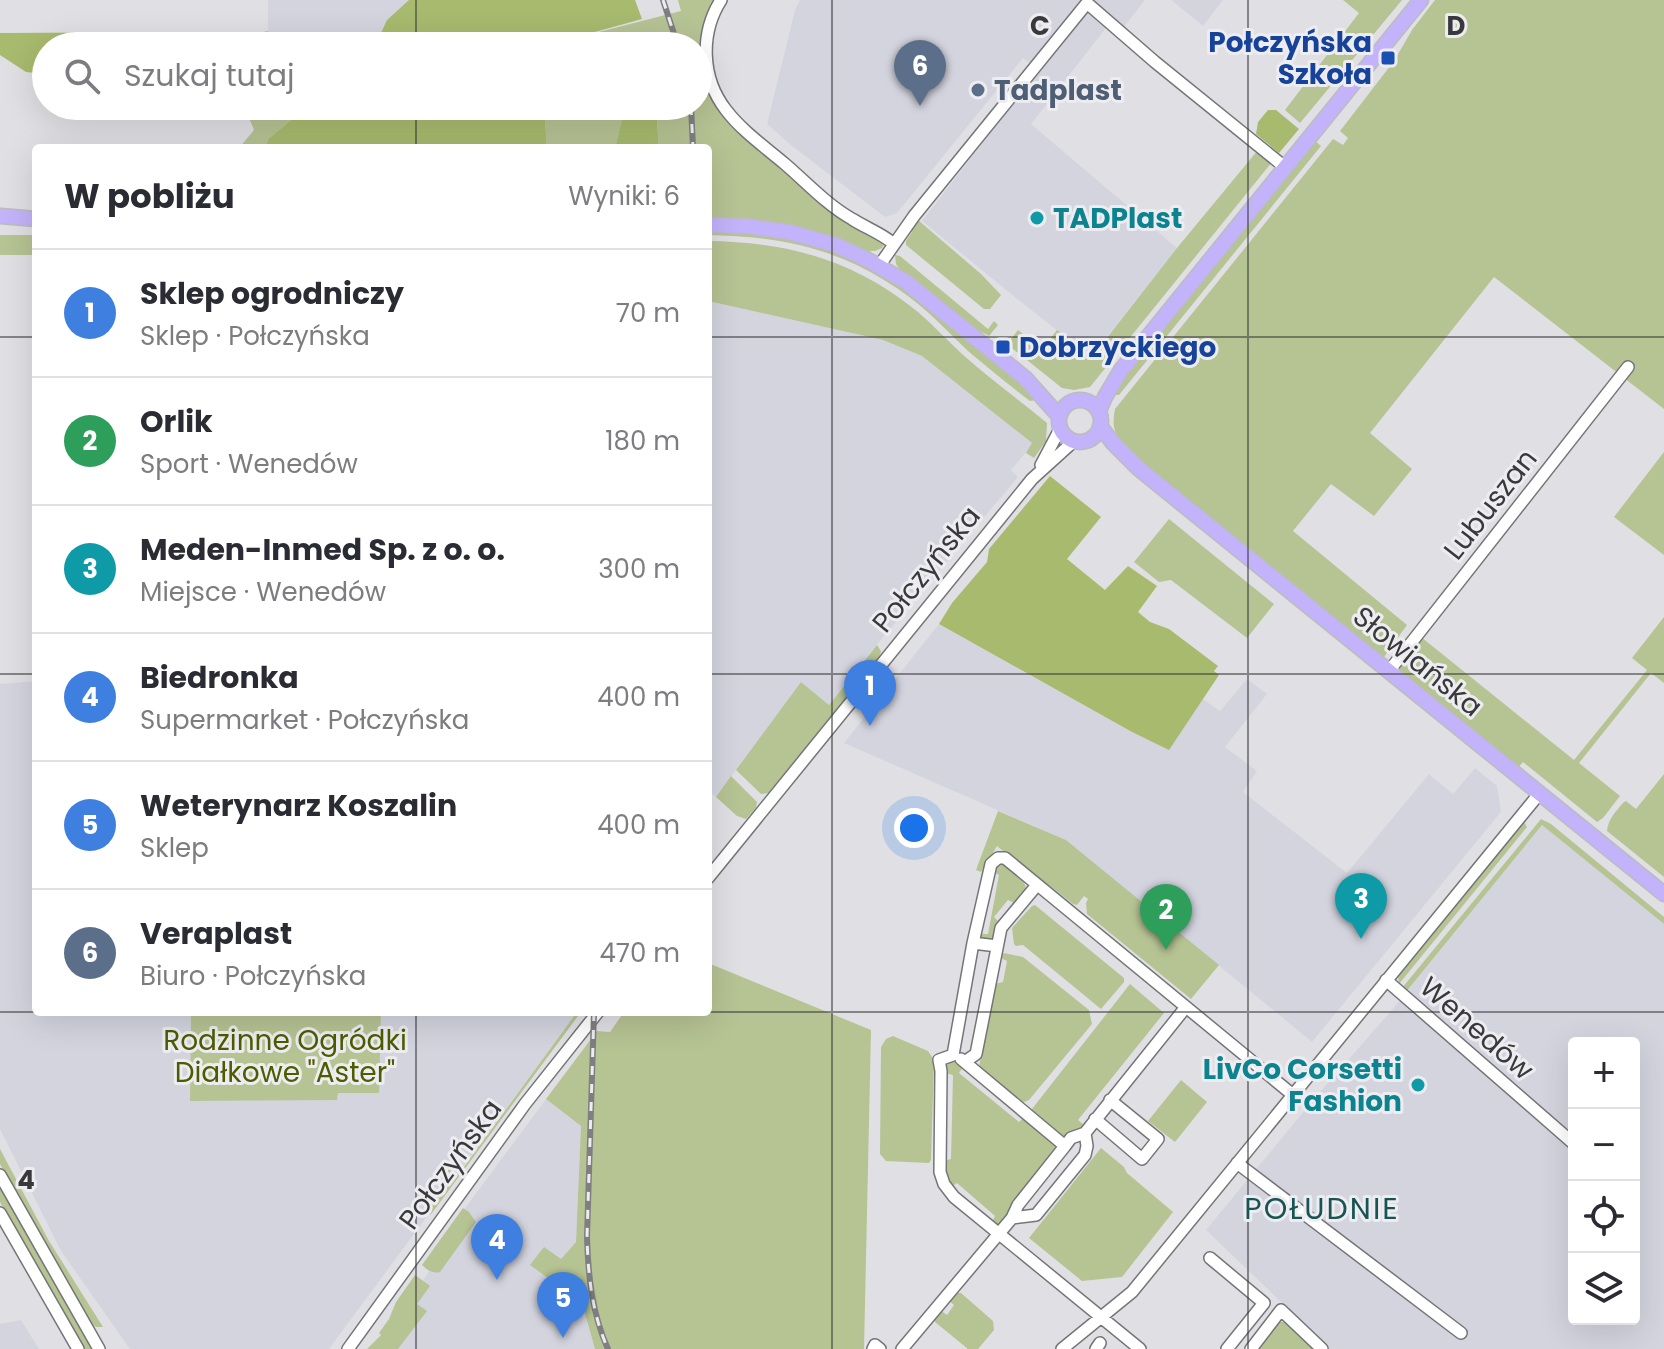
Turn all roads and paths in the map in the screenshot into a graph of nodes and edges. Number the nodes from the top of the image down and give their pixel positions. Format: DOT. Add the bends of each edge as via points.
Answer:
graph roads {
  1 [pos="721,0"];
  2 [pos="1421,0"];
  3 [pos="708,32"];
  4 [pos="712,82"];
  5 [pos="1286,168"];
  6 [pos="0,216"];
  7 [pos="32,219"];
  8 [pos="712,225"];
  9 [pos="894,244"];
  10 [pos="879,266"];
  11 [pos="1628,367"];
  12 [pos="1121,370"];
  13 [pos="1027,380"];
  14 [pos="1076,401"];
  15 [pos="1099,419"];
  16 [pos="1060,422"];
  17 [pos="1081,440"];
  18 [pos="1139,469"];
  19 [pos="1032,479"];
  20 [pos="1389,671"];
  21 [pos="1539,794"];
  22 [pos="712,873"];
  23 [pos="1037,885"];
  24 [pos="1664,894"];
  25 [pos="973,943"];
  26 [pos="997,946"];
  27 [pos="1386,980"];
  28 [pos="1186,1007"];
  29 [pos="595,1016"];
  30 [pos="953,1055"];
  31 [pos="966,1061"];
  32 [pos="1293,1095"];
  33 [pos="1110,1100"];
  34 [pos="1095,1119"];
  35 [pos="1085,1133"];
  36 [pos="1568,1139"];
  37 [pos="1065,1146"];
  38 [pos="1237,1163"];
  39 [pos="0,1175"];
  40 [pos="0,1213"];
  41 [pos="1012,1218"];
  42 [pos="998,1234"];
  43 [pos="1210,1258"];
  44 [pos="1100,1318"];
  45 [pos="1461,1333"];
  46 [pos="78,1349"];
  47 [pos="99,1349"];
  48 [pos="348,1349"];
  49 [pos="873,1349"];
  50 [pos="880,1349"];
  51 [pos="902,1349"];
  52 [pos="1062,1349"];
  53 [pos="1140,1349"];
  54 [pos="1227,1349"];
  55 [pos="1251,1349"];
  56 [pos="1322,1349"];
  1 -- 3 [label="street"];
  2 -- 5 [label="main road"];
  4 -- 9 [label="street" via="737,123 830,204"];
  5 -- 9 [label="street" via="1087,3"];
  5 -- 12 [label="main road"];
  6 -- 7 [label="main road"];
  8 -- 10 [label="main road" via="806,235"];
  9 -- 10 [label="street"];
  10 -- 13 [label="main road"];
  11 -- 20 [label="street, Lubuszan"];
  12 -- 14 [label="main road"];
  12 -- 15 [label="main road"];
  13 -- 14 [label="main road"];
  13 -- 16 [label="main road"];
  14 -- 15 [label="main road" via="1094,405"];
  14 -- 16 [label="main road" via="1063,408"];
  15 -- 17 [label="main road" via="1097,433"];
  15 -- 18 [label="main road, Słowiańska" via="1113,443"];
  16 -- 17 [label="main road" via="1066,436"];
  16 -- 19 [label="street, Połczyńska"];
  17 -- 18 [label="main road, Słowiańska"];
  17 -- 19 [label="street, Połczyńska"];
  18 -- 20 [label="main road, Słowiańska"];
  19 -- 22 [label="street, Połczyńska"];
  20 -- 21 [label="main road, Słowiańska"];
  21 -- 24 [label="main road, Słowiańska"];
  21 -- 27 [label="street, Wenedów"];
  23 -- 25 [label="street" via="1005,858 991,864"];
  23 -- 26 [label="street" via="1001,928"];
  23 -- 28 [label="street"];
  25 -- 26 [label="street"];
  25 -- 30 [label="street"];
  26 -- 31 [label="street" via="976,1054"];
  27 -- 32 [label="street, Wenedów"];
  27 -- 36 [label="street, Wenedów"];
  28 -- 32 [label="street"];
  28 -- 33 [label="street"];
  29 -- 48 [label="street, Połczyńska"];
  30 -- 31 [label="street"];
  30 -- 42 [label="street" via="939,1060 940,1172 954,1197"];
  31 -- 37 [label="street"];
  32 -- 38 [label="street, Wenedów"];
  33 -- 34 [label="street"];
  33 -- 34 [label="street" via="1158,1139 1142,1159"];
  34 -- 35 [label="street"];
  35 -- 37 [label="street"];
  35 -- 41 [label="street" via="1085,1155 1036,1215"];
  37 -- 41 [label="street"];
  38 -- 44 [label="street, Wenedów" via="1132,1292"];
  38 -- 45 [label="street"];
  39 -- 47 [label="street"];
  40 -- 46 [label="street"];
  41 -- 42 [label="street"];
  42 -- 44 [label="street"];
  42 -- 51 [label="street"];
  43 -- 54 [label="street" via="1264,1303"];
  44 -- 52 [label="street, Wenedów"];
  44 -- 53 [label="street"];
  49 -- 50 [label="street"];
  55 -- 56 [label="street" via="1281,1310"];
}
